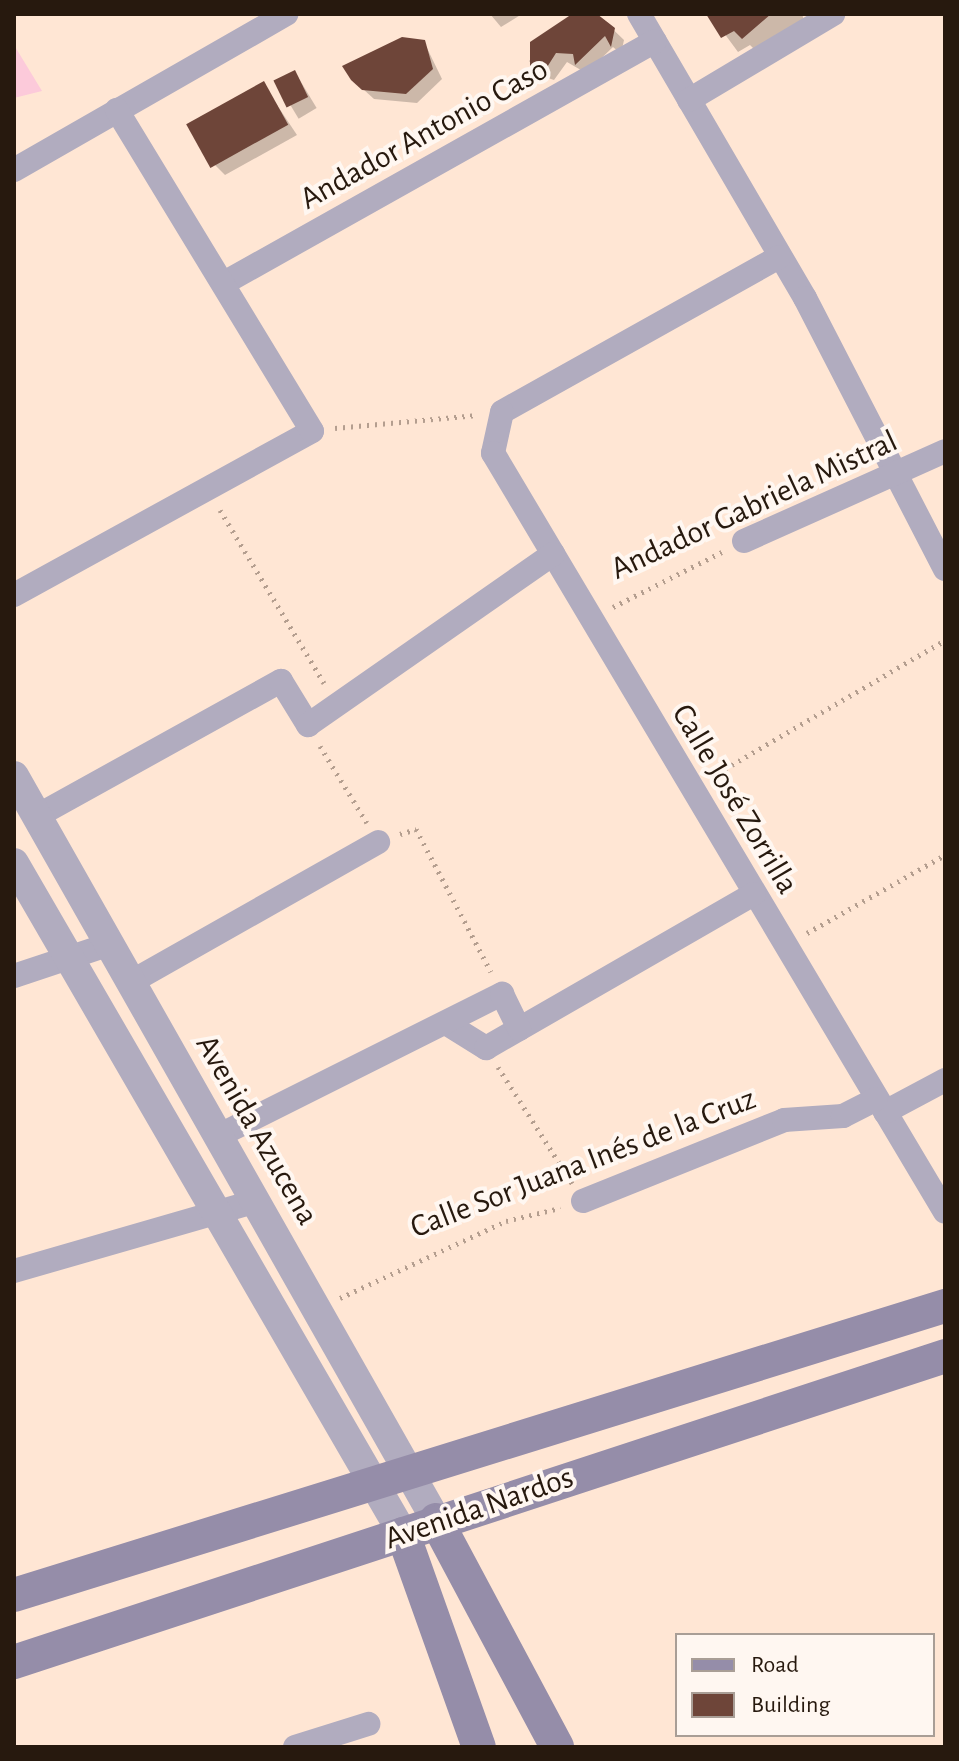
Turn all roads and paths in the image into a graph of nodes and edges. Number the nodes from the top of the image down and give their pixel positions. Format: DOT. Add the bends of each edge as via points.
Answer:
graph roads {
  1 [pos="286,14"];
  2 [pos="639,14"];
  3 [pos="833,14"];
  4 [pos="655,41"];
  5 [pos="689,100"];
  6 [pos="117,110"];
  7 [pos="14,170"];
  8 [pos="779,257"];
  9 [pos="224,283"];
  10 [pos="502,412"];
  11 [pos="312,431"];
  12 [pos="945,451"];
  13 [pos="897,475"];
  14 [pos="207,489"];
  15 [pos="744,541"];
  16 [pos="553,554"];
  17 [pos="945,569"];
  18 [pos="14,595"];
  19 [pos="591,618"];
  20 [pos="945,640"];
  21 [pos="337,705"];
  22 [pos="308,725"];
  23 [pos="14,776"];
  24 [pos="692,788"];
  25 [pos="37,816"];
  26 [pos="416,829"];
  27 [pos="378,842"];
  28 [pos="945,855"];
  29 [pos="14,863"];
  30 [pos="754,894"];
  31 [pos="110,944"];
  32 [pos="785,945"];
  33 [pos="68,958"];
  34 [pos="14,976"];
  35 [pos="131,982"];
  36 [pos="502,994"];
  37 [pos="449,1025"];
  38 [pos="519,1029"];
  39 [pos="486,1048"];
  40 [pos="945,1080"];
  41 [pos="881,1106"];
  42 [pos="218,1136"];
  43 [pos="256,1201"];
  44 [pos="583,1201"];
  45 [pos="214,1212"];
  46 [pos="945,1212"];
  47 [pos="14,1271"];
  48 [pos="945,1306"];
  49 [pos="318,1309"];
  50 [pos="945,1356"];
  51 [pos="411,1472"];
  52 [pos="380,1485"];
  53 [pos="436,1520"];
  54 [pos="403,1534"];
  55 [pos="14,1595"];
  56 [pos="14,1662"];
  57 [pos="368,1724"];
  58 [pos="295,1747"];
  59 [pos="479,1747"];
  60 [pos="557,1747"];
  1 -- 6 [label="street"];
  2 -- 4 [label="street"];
  3 -- 5 [label="street"];
  4 -- 5 [label="street"];
  4 -- 9 [label="street, Andador Antonio Caso"];
  5 -- 8 [label="street"];
  6 -- 7 [label="street"];
  6 -- 9 [label="street"];
  8 -- 10 [label="street"];
  8 -- 13 [label="street"];
  9 -- 11 [label="street"];
  10 -- 11 [label="path"];
  10 -- 16 [label="street, Calle José Zorrilla" via="493,453"];
  11 -- 14 [label="street"];
  12 -- 13 [label="street, Andador Gabriela Mistral"];
  13 -- 15 [label="street, Andador Gabriela Mistral"];
  13 -- 17 [label="street"];
  14 -- 18 [label="street"];
  14 -- 21 [label="path"];
  15 -- 19 [label="path, Andador Gabriela Mistral"];
  16 -- 19 [label="street, Calle José Zorrilla"];
  16 -- 21 [label="street"];
  19 -- 24 [label="street, Calle José Zorrilla"];
  20 -- 24 [label="path"];
  21 -- 22 [label="street"];
  22 -- 25 [label="street" via="281,681"];
  22 -- 27 [label="path"];
  23 -- 25 [label="street, Avenida Azucena"];
  24 -- 30 [label="street, Calle José Zorrilla"];
  25 -- 31 [label="street, Avenida Azucena"];
  26 -- 36 [label="path"];
  27 -- 35 [label="street"];
  28 -- 32 [label="path"];
  29 -- 33 [label="street"];
  30 -- 32 [label="street, Calle José Zorrilla"];
  30 -- 38 [label="street"];
  31 -- 33 [label="street"];
  31 -- 35 [label="street, Avenida Azucena"];
  32 -- 41 [label="street, Calle José Zorrilla"];
  33 -- 34 [label="street"];
  33 -- 45 [label="street"];
  35 -- 42 [label="street, Avenida Azucena"];
  36 -- 37 [label="street"];
  36 -- 38 [label="street"];
  37 -- 39 [label="street"];
  37 -- 42 [label="street"];
  38 -- 39 [label="street"];
  39 -- 44 [label="path"];
  40 -- 41 [label="street, Calle Sor Juana Inés de la Cruz"];
  41 -- 44 [label="street, Calle Sor Juana Inés de la Cruz" via="843,1116 784,1120"];
  41 -- 46 [label="street, Calle José Zorrilla"];
  42 -- 43 [label="street, Avenida Azucena"];
  43 -- 45 [label="street"];
  43 -- 49 [label="street, Avenida Azucena"];
  44 -- 49 [label="path, Calle Sor Juana Inés de la Cruz" via="506,1221"];
  45 -- 47 [label="street"];
  45 -- 52 [label="street"];
  48 -- 51 [label="main road, Avenida Nardos"];
  49 -- 51 [label="street, Avenida Azucena"];
  50 -- 53 [label="main road, Avenida Nardos"];
  51 -- 52 [label="main road, Avenida Nardos"];
  51 -- 53 [label="street, Avenida Azucena"];
  52 -- 54 [label="street"];
  52 -- 55 [label="main road, Avenida Nardos"];
  53 -- 54 [label="main road, Avenida Nardos"];
  53 -- 60 [label="main road"];
  54 -- 56 [label="main road, Avenida Nardos"];
  54 -- 59 [label="main road"];
  57 -- 58 [label="street"];
}
